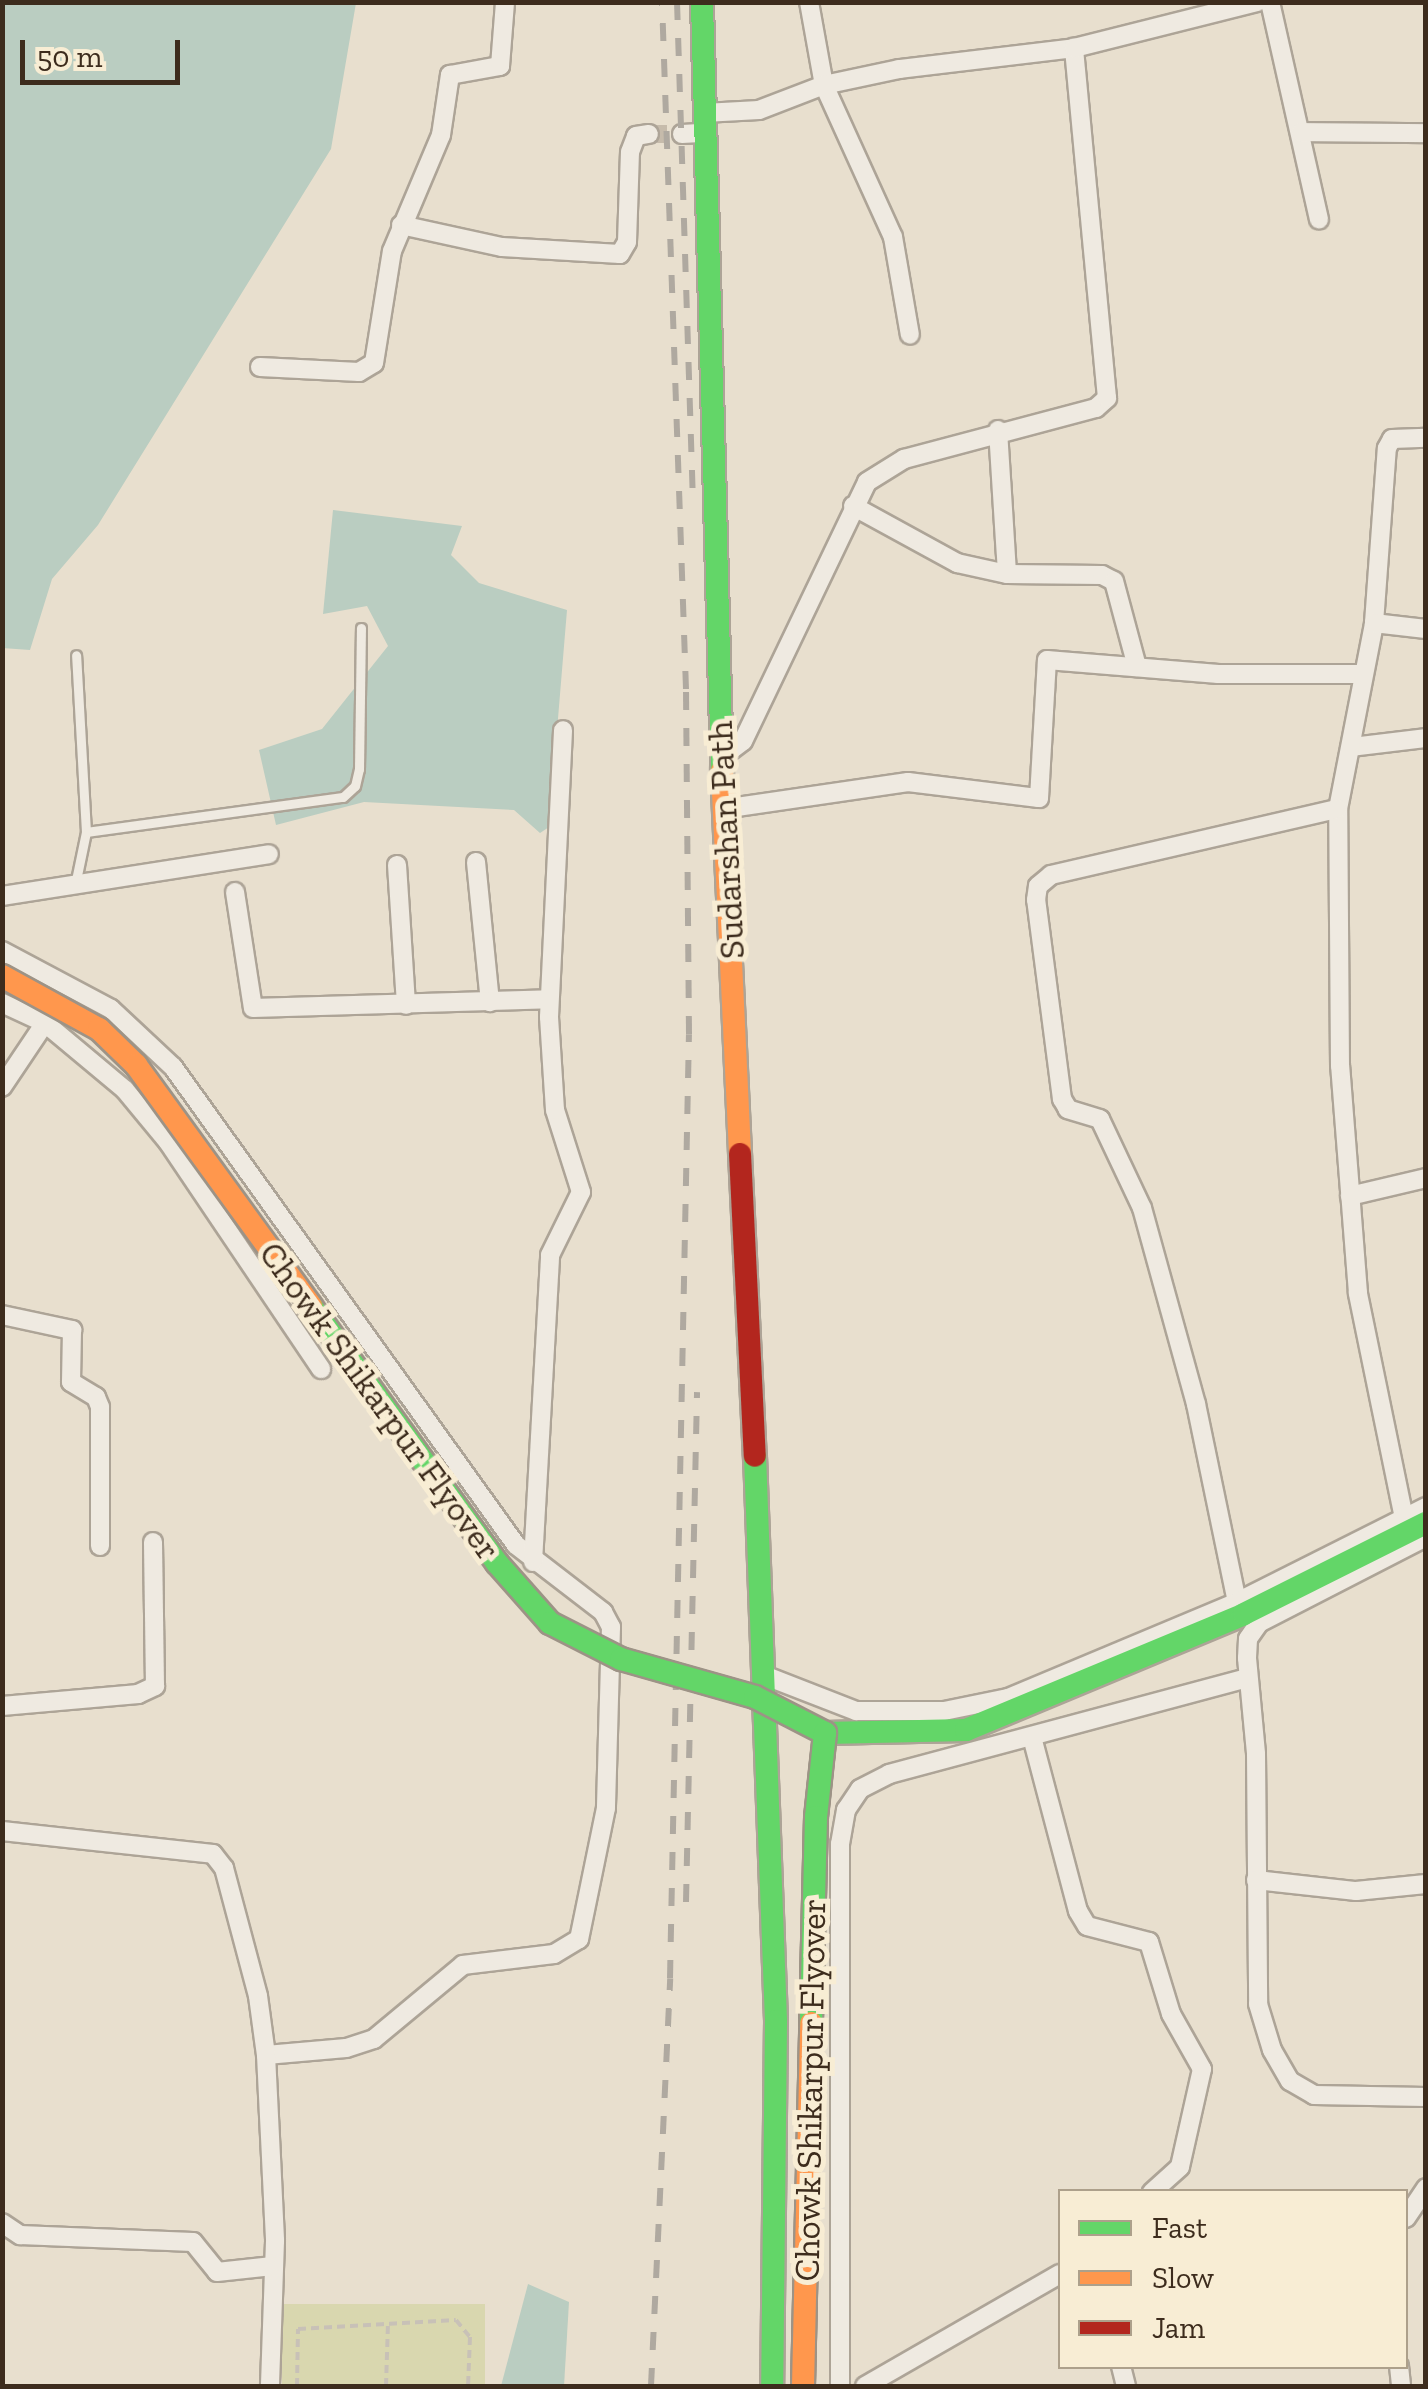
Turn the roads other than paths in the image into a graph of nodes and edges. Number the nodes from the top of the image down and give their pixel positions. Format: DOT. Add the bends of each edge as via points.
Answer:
graph roads {
  1 [pos="505,2"];
  2 [pos="702,2"];
  3 [pos="808,2"];
  4 [pos="1257,2"];
  5 [pos="1270,2"];
  6 [pos="1074,48"];
  7 [pos="824,85"];
  8 [pos="697,126"];
  9 [pos="1300,132"];
  10 [pos="649,134"];
  11 [pos="1426,134"];
  12 [pos="1319,220"];
  13 [pos="401,226"];
  14 [pos="910,335"];
  15 [pos="260,368"];
  16 [pos="998,430"];
  17 [pos="1426,438"];
  18 [pos="852,506"];
  19 [pos="1007,574"];
  20 [pos="1374,623"];
  21 [pos="361,628"];
  22 [pos="1426,629"];
  23 [pos="76,655"];
  24 [pos="1137,667"];
  25 [pos="1360,674"];
  26 [pos="563,730"];
  27 [pos="1426,738"];
  28 [pos="1351,747"];
  29 [pos="722,757"];
  30 [pos="723,809"];
  31 [pos="1338,809"];
  32 [pos="86,832"];
  33 [pos="268,854"];
  34 [pos="476,862"];
  35 [pos="397,865"];
  36 [pos="74,887"];
  37 [pos="234,892"];
  38 [pos="2,896"];
  39 [pos="2,951"];
  40 [pos="2,976"];
  41 [pos="549,999"];
  42 [pos="490,1002"];
  43 [pos="2,1003"];
  44 [pos="406,1005"];
  45 [pos="45,1023"];
  46 [pos="2,1088"];
  47 [pos="1426,1178"];
  48 [pos="1350,1196"];
  49 [pos="2,1315"];
  50 [pos="322,1369"];
  51 [pos="1426,1507"];
  52 [pos="1415,1520"];
  53 [pos="1426,1537"];
  54 [pos="153,1542"];
  55 [pos="100,1546"];
  56 [pos="533,1562"];
  57 [pos="1237,1602"];
  58 [pos="766,1676"];
  59 [pos="1247,1678"];
  60 [pos="2,1706"];
  61 [pos="825,1733"];
  62 [pos="1032,1737"];
  63 [pos="2,1831"];
  64 [pos="1256,1880"];
  65 [pos="1426,1884"];
  66 [pos="266,2054"];
  67 [pos="1426,2098"];
  68 [pos="1426,2188"];
  69 [pos="1156,2189"];
  70 [pos="1408,2215"];
  71 [pos="2,2224"];
  72 [pos="273,2266"];
  73 [pos="1058,2275"];
  74 [pos="270,2386"];
  75 [pos="772,2386"];
  76 [pos="803,2386"];
  77 [pos="840,2386"];
  78 [pos="865,2386"];
  1 -- 13 [label="street" via="500,66 450,76 441,135"];
  2 -- 8 [label="main road, Sudarshan Path"];
  3 -- 7 [label="street"];
  4 -- 6 [label="street"];
  5 -- 9 [label="street"];
  6 -- 7 [label="street"];
  6 -- 16 [label="street" via="1110,386 1096,408"];
  7 -- 8 [label="street"];
  7 -- 14 [label="street" via="893,238"];
  8 -- 29 [label="main road, Sudarshan Path"];
  9 -- 11 [label="street"];
  9 -- 12 [label="street"];
  10 -- 13 [label="street" via="636,136 630,152 628,242 620,254 502,246"];
  13 -- 15 [label="street" via="368,370"];
  16 -- 18 [label="street" via="884,468"];
  16 -- 19 [label="street"];
  17 -- 20 [label="street" via="1392,440 1387,448"];
  18 -- 19 [label="street" via="957,563"];
  18 -- 29 [label="street" via="744,741"];
  19 -- 24 [label="street" via="1102,575 1114,581"];
  20 -- 22 [label="street"];
  20 -- 25 [label="street"];
  21 -- 32 [label="lane" via="359,769 343,797"];
  23 -- 32 [label="lane"];
  24 -- 25 [label="street"];
  24 -- 30 [label="street" via="1047,660 1039,798 908,782"];
  25 -- 28 [label="street"];
  26 -- 41 [label="street"];
  27 -- 28 [label="street"];
  28 -- 31 [label="street"];
  29 -- 30 [label="main road, Sudarshan Path"];
  30 -- 58 [label="main road, Sudarshan Path"];
  31 -- 48 [label="street" via="1340,1066"];
  31 -- 57 [label="street" via="1052,876 1038,886 1036,900 1062,1099 1068,1110 1100,1120 1142,1208 1196,1404"];
  32 -- 36 [label="lane"];
  33 -- 36 [label="street"];
  34 -- 42 [label="street"];
  35 -- 44 [label="street"];
  36 -- 38 [label="street"];
  37 -- 44 [label="street" via="252,1008"];
  39 -- 56 [label="street" via="110,1009 173,1067"];
  40 -- 61 [label="main road, Chowk Shikarpur Flyover, bridge" via="99,1030 136,1065 497,1564 550,1622 621,1659 755,1697"];
  41 -- 42 [label="street"];
  41 -- 56 [label="street" via="554,1110 581,1192 550,1255"];
  42 -- 44 [label="street"];
  43 -- 45 [label="street"];
  45 -- 46 [label="street"];
  45 -- 50 [label="street" via="89,1055 168,1142"];
  47 -- 48 [label="street"];
  48 -- 52 [label="street" via="1358,1294"];
  49 -- 55 [label="street" via="72,1330 70,1382 96,1397 100,1407"];
  51 -- 52 [label="street"];
  52 -- 57 [label="street"];
  52 -- 61 [label="main road, Chowk Shikarpur Flyover" via="1244,1614 966,1730"];
  53 -- 59 [label="street" via="1259,1623 1248,1639"];
  54 -- 60 [label="street" via="155,1686 138,1694"];
  56 -- 66 [label="street" via="603,1612 611,1627 606,1808 579,1939 554,1954 463,1965 374,2039 346,2048"];
  57 -- 58 [label="street" via="1008,1698 944,1711 856,1711"];
  58 -- 75 [label="main road, Sudarshan Path" via="776,2021"];
  59 -- 62 [label="street"];
  59 -- 64 [label="street" via="1256,1754"];
  61 -- 76 [label="main road, Chowk Shikarpur Flyover, bridge" via="816,1817"];
  62 -- 69 [label="street" via="1078,1911 1099,1931 1149,1942 1172,2014 1202,2069 1184,2157"];
  62 -- 77 [label="street" via="889,1774 860,1789 846,1810 840,1844"];
  63 -- 66 [label="street" via="216,1856 258,1996"];
  64 -- 65 [label="street" via="1356,1892"];
  64 -- 67 [label="street" via="1258,2004 1290,2081 1314,2095"];
  66 -- 72 [label="street"];
  68 -- 70 [label="street"];
  71 -- 72 [label="street" via="20,2235 193,2242 217,2272"];
  72 -- 74 [label="street"];
  73 -- 78 [label="street"];
}
